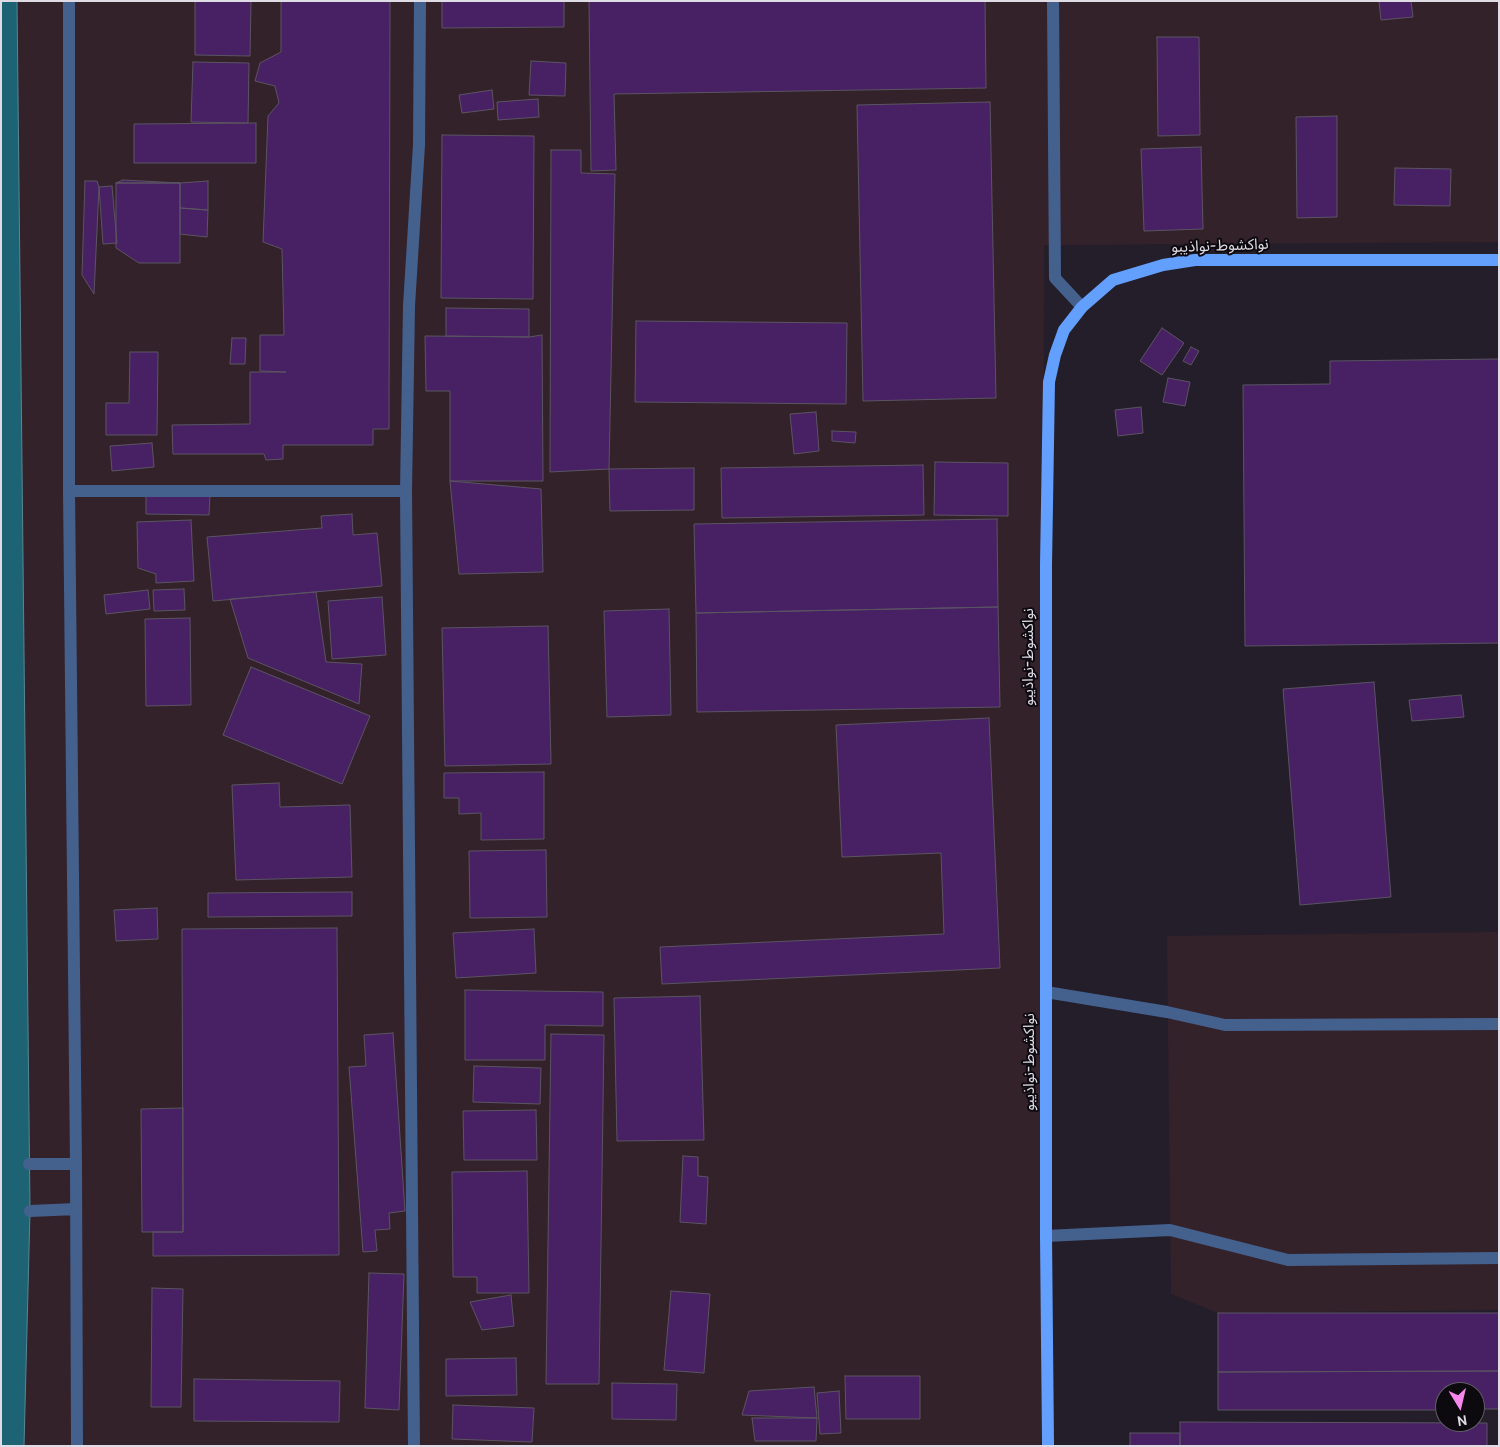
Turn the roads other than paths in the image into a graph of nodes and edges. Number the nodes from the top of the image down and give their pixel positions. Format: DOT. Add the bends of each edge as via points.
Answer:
graph roads {
  1 [pos="69,1"];
  2 [pos="420,1"];
  3 [pos="1053,1"];
  4 [pos="1499,260"];
  5 [pos="1082,307"];
  6 [pos="69,491"];
  7 [pos="406,491"];
  8 [pos="1046,992"];
  9 [pos="1499,1024"];
  10 [pos="29,1164"];
  11 [pos="76,1164"];
  12 [pos="76,1209"];
  13 [pos="30,1211"];
  14 [pos="1046,1236"];
  15 [pos="1499,1258"];
  16 [pos="77,1446"];
  17 [pos="414,1446"];
  18 [pos="1048,1446"];
  1 -- 6 [label="lane"];
  2 -- 7 [label="lane" via="419,145 409,306"];
  3 -- 5 [label="lane" via="1055,278"];
  4 -- 5 [label="main road, نواكشوط-نواذيبو" via="1195,260 1163,265 1113,280"];
  5 -- 8 [label="main road, نواكشوط-نواذيبو" via="1064,330 1049,382"];
  6 -- 7 [label="lane"];
  6 -- 11 [label="lane"];
  7 -- 17 [label="lane"];
  8 -- 9 [label="lane" via="1225,1025"];
  8 -- 14 [label="main road, نواكشوط-نواذيبو"];
  10 -- 11 [label="lane"];
  11 -- 12 [label="lane"];
  12 -- 13 [label="lane"];
  12 -- 16 [label="lane"];
  14 -- 15 [label="lane" via="1170,1230 1288,1260"];
  14 -- 18 [label="main road, نواكشوط-نواذيبو"];
}
